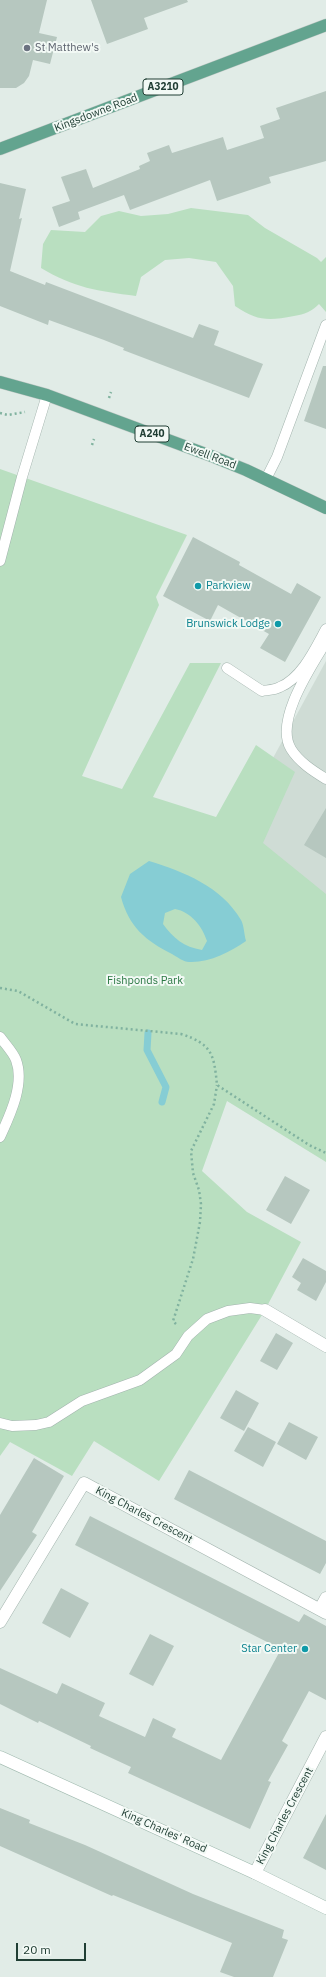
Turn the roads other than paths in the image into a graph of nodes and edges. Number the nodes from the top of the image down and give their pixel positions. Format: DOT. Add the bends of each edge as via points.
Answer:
graph roads {
  1 [pos="326,25"];
  2 [pos="0,149"];
  3 [pos="326,325"];
  4 [pos="0,382"];
  5 [pos="47,395"];
  6 [pos="266,479"];
  7 [pos="326,508"];
  8 [pos="0,561"];
  9 [pos="326,629"];
  10 [pos="326,642"];
  11 [pos="227,668"];
  12 [pos="326,779"];
  13 [pos="0,1037"];
  14 [pos="0,1137"];
  15 [pos="265,1310"];
  16 [pos="326,1346"];
  17 [pos="0,1423"];
  18 [pos="326,1598"];
  19 [pos="323,1611"];
  20 [pos="0,1622"];
  21 [pos="326,1737"];
  22 [pos="0,1757"];
  23 [pos="255,1873"];
  24 [pos="326,1908"];
  1 -- 2 [label="main road, Kingsdowne Road / A3210"];
  3 -- 6 [label="lane" via="277,457"];
  4 -- 5 [label="main road, Ewell Road / A240"];
  5 -- 6 [label="main road, Ewell Road / A240"];
  5 -- 8 [label="lane"];
  6 -- 7 [label="main road, Ewell Road / A240"];
  9 -- 11 [label="lane" via="293,680 279,688 262,691"];
  10 -- 12 [label="lane" via="296,695 286,724 290,749 309,769"];
  13 -- 14 [label="lane" via="16,1060 19,1081 12,1108"];
  15 -- 16 [label="street"];
  15 -- 17 [label="lane" via="250,1308 207,1319 188,1336 176,1354 140,1380 82,1401 49,1422 12,1426"];
  18 -- 19 [label="street"];
  19 -- 20 [label="street, King Charles Crescent" via="84,1483"];
  21 -- 23 [label="street, King Charles Crescent"];
  22 -- 23 [label="street, King Charles' Road"];
  23 -- 24 [label="street, King Charles' Road"];
}
